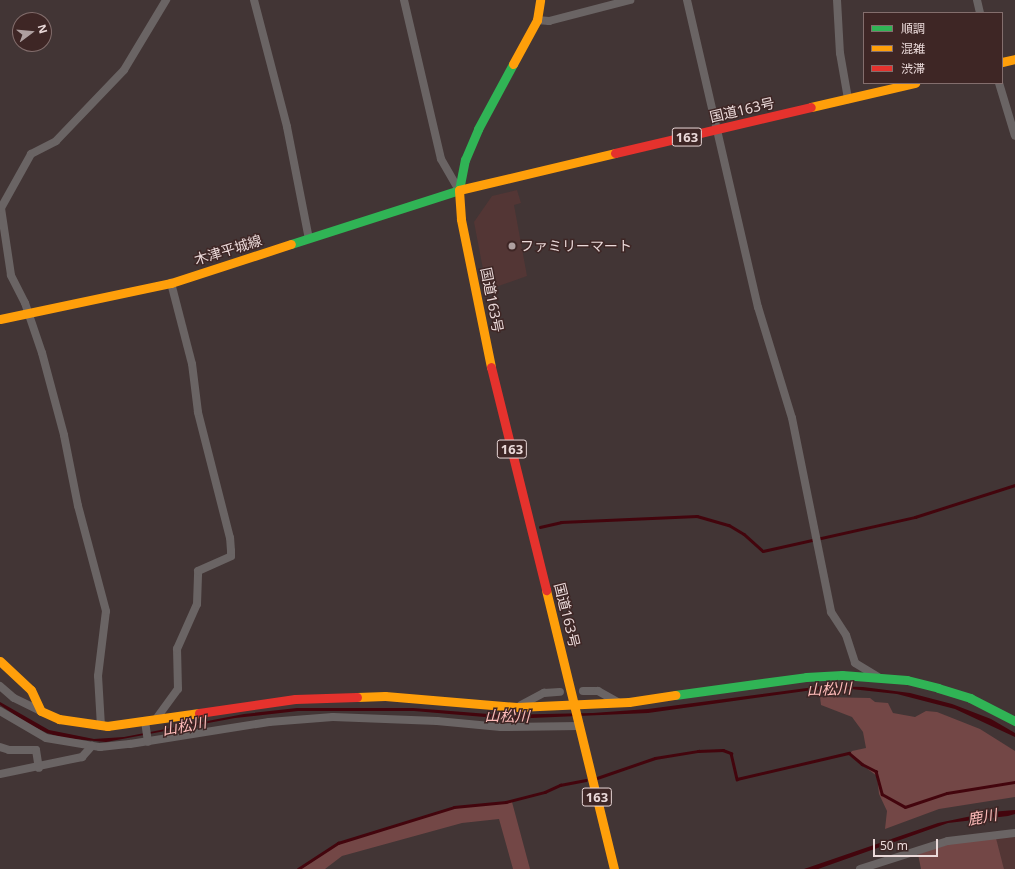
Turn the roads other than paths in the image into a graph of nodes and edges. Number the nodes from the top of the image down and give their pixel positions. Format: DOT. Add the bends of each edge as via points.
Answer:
graph roads {
  1 [pos="166,0"];
  2 [pos="254,0"];
  3 [pos="404,0"];
  4 [pos="540,0"];
  5 [pos="630,0"];
  6 [pos="687,0"];
  7 [pos="837,0"];
  8 [pos="977,0"];
  9 [pos="980,12"];
  10 [pos="537,20"];
  11 [pos="1015,59"];
  12 [pos="1003,62"];
  13 [pos="911,84"];
  14 [pos="999,84"];
  15 [pos="848,99"];
  16 [pos="717,130"];
  17 [pos="1015,136"];
  18 [pos="459,190"];
  19 [pos="309,239"];
  20 [pos="171,283"];
  21 [pos="27,312"];
  22 [pos="0,319"];
  23 [pos="0,661"];
  24 [pos="878,677"];
  25 [pos="0,686"];
  26 [pos="582,691"];
  27 [pos="560,692"];
  28 [pos="618,702"];
  29 [pos="574,705"];
  30 [pos="517,708"];
  31 [pos="0,711"];
  32 [pos="41,711"];
  33 [pos="156,720"];
  34 [pos="145,721"];
  35 [pos="1015,721"];
  36 [pos="579,725"];
  37 [pos="101,726"];
  38 [pos="148,742"];
  39 [pos="92,746"];
  40 [pos="0,747"];
  41 [pos="39,768"];
  42 [pos="0,774"];
  43 [pos="1015,833"];
  44 [pos="614,869"];
  45 [pos="860,869"];
  1 -- 21 [label="street" via="124,70 56,141 31,154 4,199 0,217 11,275"];
  2 -- 19 [label="street" via="287,126"];
  3 -- 18 [label="street" via="441,159"];
  4 -- 10 [label="main road"];
  5 -- 10 [label="street" via="549,21"];
  6 -- 16 [label="street"];
  7 -- 15 [label="street" via="840,53"];
  8 -- 9 [label="street"];
  10 -- 18 [label="main road" via="478,129 465,160"];
  11 -- 12 [label="main road"];
  13 -- 15 [label="main road, 国道163号 / 163"];
  14 -- 17 [label="street"];
  15 -- 16 [label="main road, 国道163号 / 163"];
  16 -- 18 [label="main road, 国道163号 / 163"];
  16 -- 24 [label="street" via="758,308 792,418 831,612 846,635 855,663"];
  18 -- 19 [label="main road, 木津平城線"];
  18 -- 29 [label="main road, 国道163号 / 163" via="461,219 483,333"];
  19 -- 20 [label="main road, 木津平城線"];
  20 -- 21 [label="main road, 木津平城線"];
  20 -- 33 [label="street" via="192,364 198,412 230,538 231,556 198,571 197,604 177,649 178,689"];
  21 -- 22 [label="main road, 木津平城線"];
  21 -- 37 [label="street" via="42,353 64,435 72,484 106,611 98,676"];
  23 -- 32 [label="main road" via="31,690"];
  24 -- 28 [label="main road" via="806,677"];
  24 -- 35 [label="main road" via="908,680 970,698"];
  25 -- 32 [label="street" via="14,698"];
  26 -- 28 [label="street" via="598,691"];
  27 -- 30 [label="street" via="544,693"];
  28 -- 29 [label="main road"];
  29 -- 30 [label="main road"];
  29 -- 36 [label="main road, 国道163号 / 163"];
  30 -- 33 [label="main road" via="385,696 296,699"];
  31 -- 39 [label="street" via="46,738"];
  32 -- 37 [label="main road" via="59,719"];
  33 -- 34 [label="main road"];
  34 -- 37 [label="main road"];
  34 -- 38 [label="street"];
  36 -- 38 [label="street" via="501,727 437,721 334,717 269,722"];
  36 -- 44 [label="main road, 国道163号 / 163"];
  38 -- 39 [label="street"];
  39 -- 41 [label="street" via="82,757"];
  40 -- 41 [label="street" via="9,750 36,750"];
  41 -- 42 [label="street"];
  43 -- 45 [label="street" via="948,841"];
}
